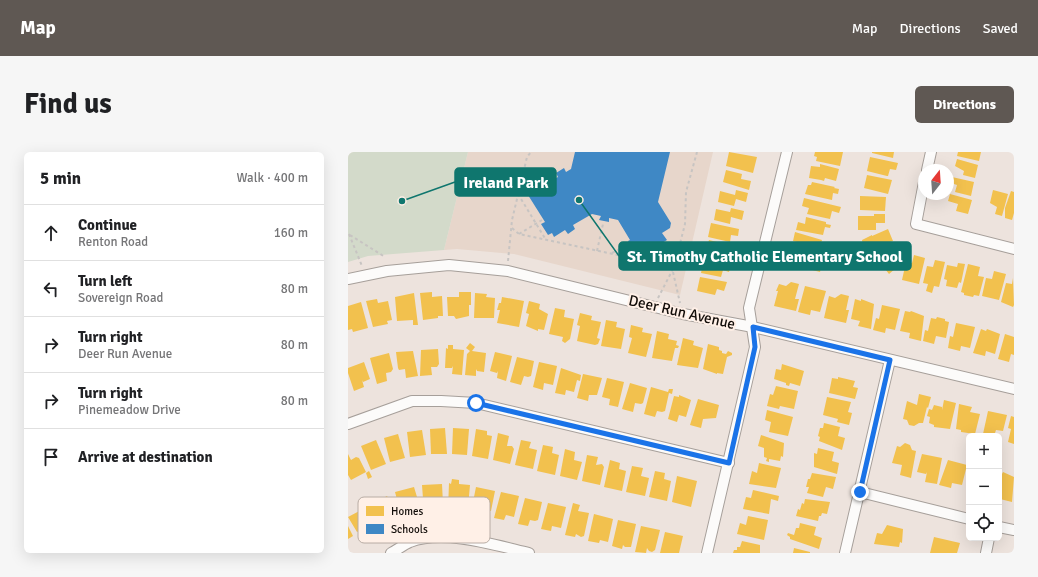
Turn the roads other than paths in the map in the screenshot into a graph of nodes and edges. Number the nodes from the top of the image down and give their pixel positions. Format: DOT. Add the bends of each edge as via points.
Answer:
graph roads {
  1 [pos="787,152"];
  2 [pos="931,152"];
  3 [pos="928,164"];
  4 [pos="921,200"];
  5 [pos="1014,249"];
  6 [pos="348,279"];
  7 [pos="753,327"];
  8 [pos="890,360"];
  9 [pos="1014,389"];
  10 [pos="348,424"];
  11 [pos="729,463"];
  12 [pos="860,492"];
  13 [pos="966,518"];
  14 [pos="1002,528"];
  15 [pos="1014,530"];
  16 [pos="988,541"];
  17 [pos="408,543"];
  18 [pos="487,543"];
  19 [pos="391,553"];
  20 [pos="529,553"];
  21 [pos="707,553"];
  22 [pos="845,553"];
  23 [pos="986,553"];
  1 -- 7 [label="street" via="749,308"];
  2 -- 3 [label="street"];
  4 -- 5 [label="street" via="916,224"];
  6 -- 7 [label="street, Deer Run Avenue" via="387,271 449,265 508,271 683,314"];
  7 -- 8 [label="street, Deer Run Avenue"];
  7 -- 11 [label="street" via="755,347"];
  8 -- 9 [label="street, Deer Run Avenue"];
  8 -- 12 [label="street"];
  10 -- 11 [label="street" via="412,401 476,403"];
  11 -- 21 [label="street"];
  12 -- 13 [label="street"];
  12 -- 22 [label="street"];
  14 -- 15 [label="street"];
  16 -- 23 [label="street"];
  17 -- 19 [label="street"];
  18 -- 20 [label="street"];
}
